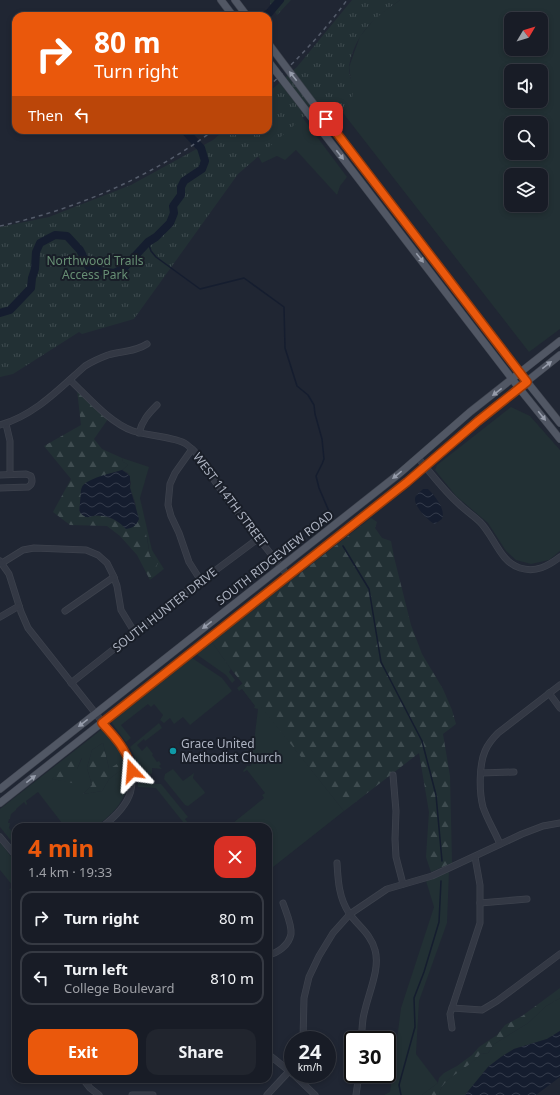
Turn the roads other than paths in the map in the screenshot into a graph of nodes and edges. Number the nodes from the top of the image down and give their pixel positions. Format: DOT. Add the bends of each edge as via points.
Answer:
graph roads {
  1 [pos="235,0"];
  2 [pos="221,1"];
  3 [pos="230,12"];
  4 [pos="244,12"];
  5 [pos="272,48"];
  6 [pos="272,66"];
  7 [pos="560,341"];
  8 [pos="147,344"];
  9 [pos="560,355"];
  10 [pos="520,373"];
  11 [pos="512,379"];
  12 [pos="70,380"];
  13 [pos="527,382"];
  14 [pos="519,388"];
  15 [pos="156,405"];
  16 [pos="560,423"];
  17 [pos="3,424"];
  18 [pos="139,433"];
  19 [pos="560,438"];
  20 [pos="192,449"];
  21 [pos="418,458"];
  22 [pos="426,467"];
  23 [pos="10,474"];
  24 [pos="0,475"];
  25 [pos="0,488"];
  26 [pos="259,538"];
  27 [pos="560,557"];
  28 [pos="1,562"];
  29 [pos="281,567"];
  30 [pos="288,576"];
  31 [pos="114,577"];
  32 [pos="201,581"];
  33 [pos="19,606"];
  34 [pos="65,611"];
  35 [pos="0,617"];
  36 [pos="135,633"];
  37 [pos="71,683"];
  38 [pos="560,685"];
  39 [pos="549,693"];
  40 [pos="560,708"];
  41 [pos="95,714"];
  42 [pos="102,723"];
  43 [pos="481,772"];
  44 [pos="514,772"];
  45 [pos="393,775"];
  46 [pos="0,789"];
  47 [pos="0,803"];
  48 [pos="106,823"];
  49 [pos="560,823"];
  50 [pos="0,837"];
  51 [pos="500,844"];
  52 [pos="12,851"];
  53 [pos="475,857"];
  54 [pos="336,864"];
  55 [pos="403,884"];
  56 [pos="527,899"];
  57 [pos="283,903"];
  58 [pos="480,904"];
  59 [pos="350,914"];
  60 [pos="272,953"];
  61 [pos="560,954"];
  62 [pos="452,1008"];
  63 [pos="452,1028"];
  64 [pos="303,1031"];
  65 [pos="362,1031"];
  66 [pos="272,1057"];
  67 [pos="284,1066"];
  68 [pos="284,1079"];
  69 [pos="86,1083"];
  70 [pos="303,1083"];
  71 [pos="358,1083"];
  72 [pos="99,1095"];
  73 [pos="132,1095"];
  74 [pos="153,1095"];
  75 [pos="266,1095"];
  76 [pos="315,1095"];
  77 [pos="356,1095"];
  1 -- 4 [label="main road"];
  2 -- 3 [label="main road"];
  10 -- 5 [label="main road, one-way, bridge"];
  6 -- 11 [label="main road, one-way, bridge"];
  7 -- 10 [label="main road, SOUTH RIDGEVIEW ROAD"];
  8 -- 12 [label="street" via="135,350 92,361"];
  13 -- 9 [label="main road, SOUTH RIDGEVIEW ROAD, one-way"];
  10 -- 11 [label="main road, SOUTH RIDGEVIEW ROAD"];
  10 -- 13 [label="main road"];
  11 -- 14 [label="main road"];
  11 -- 21 [label="main road, SOUTH RIDGEVIEW ROAD, one-way"];
  12 -- 17 [label="street" via="37,408"];
  12 -- 18 [label="street, WEST 114TH STREET" via="111,418"];
  13 -- 14 [label="main road, SOUTH RIDGEVIEW ROAD"];
  13 -- 16 [label="main road"];
  14 -- 19 [label="main road, one-way"];
  14 -- 22 [label="main road, SOUTH RIDGEVIEW ROAD"];
  15 -- 18 [label="street" via="146,416"];
  17 -- 23 [label="street" via="10,441"];
  18 -- 20 [label="street, WEST 114TH STREET" via="178,440"];
  20 -- 26 [label="street, WEST 114TH STREET"];
  20 -- 32 [label="street" via="175,473 169,488 168,505 189,562"];
  21 -- 22 [label="street"];
  21 -- 29 [label="main road, SOUTH RIDGEVIEW ROAD, one-way"];
  22 -- 27 [label="street" via="455,501 480,522 514,566 538,569"];
  22 -- 30 [label="main road, SOUTH RIDGEVIEW ROAD"];
  23 -- 24 [label="street"];
  23 -- 25 [label="street" via="28,474 32,478 32,483 26,487"];
  26 -- 29 [label="street, WEST 114TH STREET"];
  26 -- 32 [label="street, SOUTH HUNTER DRIVE"];
  28 -- 31 [label="street" via="22,550 34,548 86,550 98,555 107,563"];
  28 -- 33 [label="street" via="9,574"];
  29 -- 30 [label="street, WEST 114TH STREET"];
  29 -- 41 [label="main road, SOUTH RIDGEVIEW ROAD, one-way"];
  30 -- 42 [label="main road, SOUTH RIDGEVIEW ROAD"];
  31 -- 34 [label="street"];
  31 -- 36 [label="street" via="121,610"];
  32 -- 36 [label="street, SOUTH HUNTER DRIVE"];
  33 -- 35 [label="street"];
  33 -- 37 [label="street" via="28,628"];
  36 -- 37 [label="street, SOUTH HUNTER DRIVE"];
  37 -- 41 [label="street"];
  38 -- 39 [label="street"];
  39 -- 40 [label="street"];
  39 -- 43 [label="street" via="491,740 483,758"];
  41 -- 42 [label="street"];
  41 -- 46 [label="main road, SOUTH RIDGEVIEW ROAD, one-way"];
  47 -- 42 [label="main road, SOUTH RIDGEVIEW ROAD, one-way"];
  42 -- 48 [label="street" via="123,748 130,762 133,779 121,810"];
  43 -- 44 [label="street"];
  43 -- 51 [label="street" via="484,808"];
  45 -- 55 [label="street" via="396,857"];
  49 -- 51 [label="street" via="543,826"];
  50 -- 52 [label="street"];
  51 -- 53 [label="street"];
  53 -- 55 [label="street" via="432,876"];
  53 -- 58 [label="street" via="480,885"];
  54 -- 59 [label="street" via="338,884"];
  55 -- 59 [label="street" via="387,889"];
  56 -- 58 [label="street"];
  57 -- 60 [label="street" via="291,934 287,944"];
  58 -- 62 [label="street" via="480,923"];
  59 -- 64 [label="street" via="333,933 309,977 304,998"];
  59 -- 65 [label="street" via="371,940 376,951 377,963"];
  61 -- 62 [label="street" via="498,1002 482,1010"];
  62 -- 63 [label="street"];
  66 -- 67 [label="street"];
  68 -- 75 [label="street"];
  69 -- 72 [label="street"];
  70 -- 76 [label="street"];
  71 -- 77 [label="street"];
  73 -- 74 [label="street"];
}
